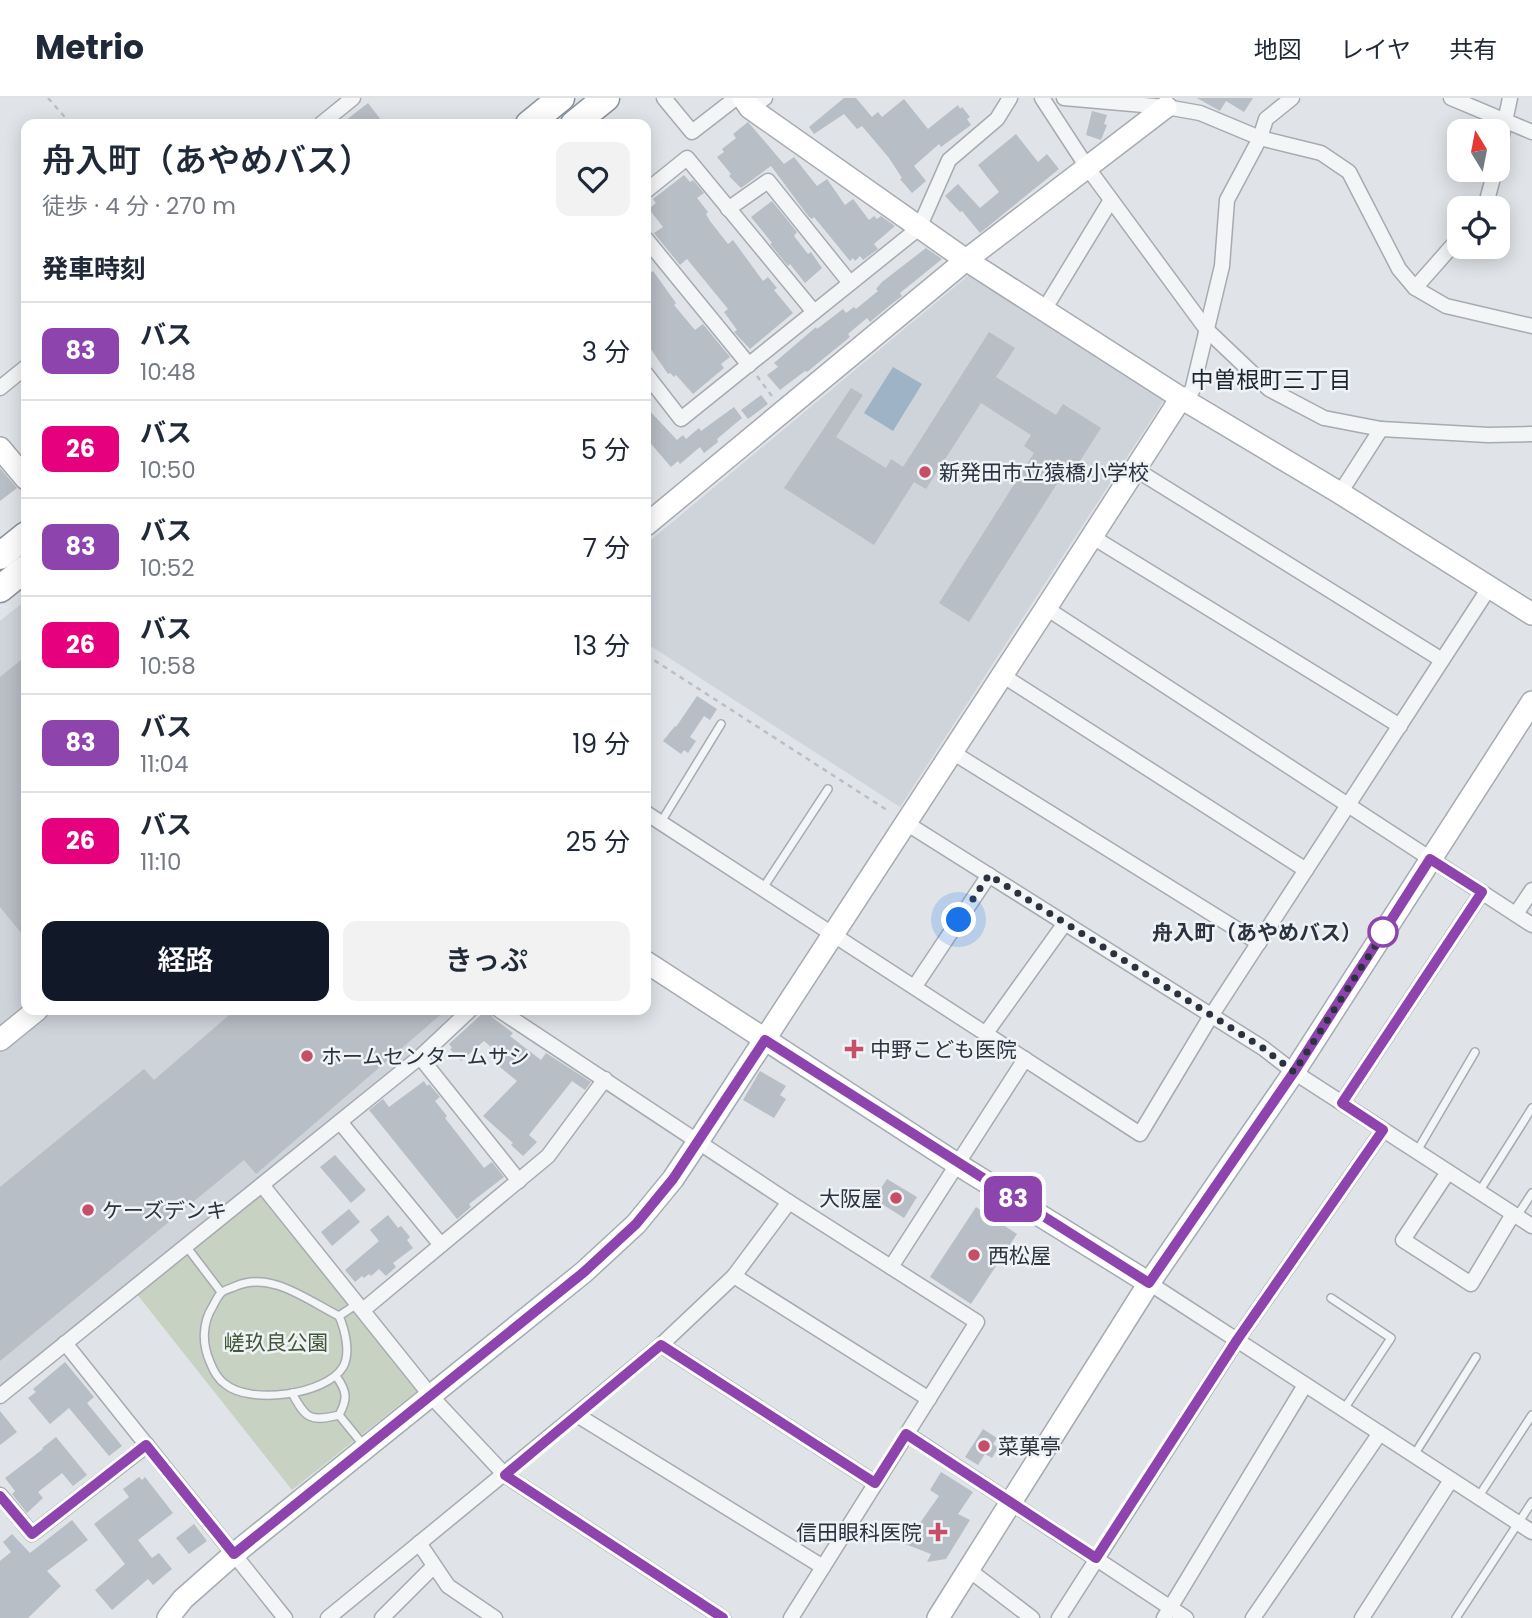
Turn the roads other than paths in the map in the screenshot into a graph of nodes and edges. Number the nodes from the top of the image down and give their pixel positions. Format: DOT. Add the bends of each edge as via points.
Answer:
graph roads {
  1 [pos="353,98"];
  2 [pos="561,98"];
  3 [pos="606,98"];
  4 [pos="664,98"];
  5 [pos="1010,98"];
  6 [pos="1042,98"];
  7 [pos="1064,98"];
  8 [pos="1292,98"];
  9 [pos="1451,98"];
  10 [pos="1510,98"];
  11 [pos="748,101"];
  12 [pos="1166,107"];
  13 [pos="327,119"];
  14 [pos="535,119"];
  15 [pos="580,119"];
  16 [pos="1499,119"];
  17 [pos="1505,119"];
  18 [pos="1510,123"];
  19 [pos="1532,132"];
  20 [pos="1260,138"];
  21 [pos="1087,167"];
  22 [pos="651,187"];
  23 [pos="1111,200"];
  24 [pos="728,209"];
  25 [pos="919,228"];
  26 [pos="651,246"];
  27 [pos="1447,252"];
  28 [pos="965,260"];
  29 [pos="850,283"];
  30 [pos="1415,288"];
  31 [pos="1044,310"];
  32 [pos="814,312"];
  33 [pos="1532,326"];
  34 [pos="1207,330"];
  35 [pos="749,365"];
  36 [pos="21,371"];
  37 [pos="651,380"];
  38 [pos="0,388"];
  39 [pos="1181,398"];
  40 [pos="1381,429"];
  41 [pos="1532,434"];
  42 [pos="0,448"];
  43 [pos="1135,469"];
  44 [pos="21,472"];
  45 [pos="1340,493"];
  46 [pos="651,521"];
  47 [pos="1091,536"];
  48 [pos="21,540"];
  49 [pos="0,556"];
  50 [pos="21,572"];
  51 [pos="1489,588"];
  52 [pos="0,589"];
  53 [pos="1046,608"];
  54 [pos="1532,614"];
  55 [pos="1442,660"];
  56 [pos="1002,675"];
  57 [pos="1532,702"];
  58 [pos="721,724"];
  59 [pos="1400,726"];
  60 [pos="952,752"];
  61 [pos="828,789"];
  62 [pos="1349,805"];
  63 [pos="651,816"];
  64 [pos="661,822"];
  65 [pos="906,823"];
  66 [pos="1430,859"];
  67 [pos="1306,870"];
  68 [pos="989,875"];
  69 [pos="763,888"];
  70 [pos="1532,890"];
  71 [pos="1482,892"];
  72 [pos="1516,914"];
  73 [pos="1065,923"];
  74 [pos="1532,925"];
  75 [pos="834,933"];
  76 [pos="1259,943"];
  77 [pos="651,965"];
  78 [pos="915,986"];
  79 [pos="31,1015"];
  80 [pos="465,1015"];
  81 [pos="507,1015"];
  82 [pos="1211,1016"];
  83 [pos="986,1033"];
  84 [pos="0,1040"];
  85 [pos="765,1040"];
  86 [pos="1475,1052"];
  87 [pos="420,1056"];
  88 [pos="1025,1059"];
  89 [pos="1294,1072"];
  90 [pos="605,1079"];
  91 [pos="1342,1103"];
  92 [pos="1532,1108"];
  93 [pos="340,1122"];
  94 [pos="1383,1130"];
  95 [pos="699,1140"];
  96 [pos="1417,1152"];
  97 [pos="957,1164"];
  98 [pos="1448,1172"];
  99 [pos="519,1181"];
  100 [pos="262,1185"];
  101 [pos="1479,1192"];
  102 [pos="1532,1193"];
  103 [pos="789,1202"];
  104 [pos="1515,1215"];
  105 [pos="1532,1226"];
  106 [pos="441,1245"];
  107 [pos="186,1246"];
  108 [pos="891,1267"];
  109 [pos="734,1276"];
  110 [pos="1149,1283"];
  111 [pos="221,1292"];
  112 [pos="1331,1298"];
  113 [pos="360,1307"];
  114 [pos="339,1316"];
  115 [pos="1237,1340"];
  116 [pos="65,1343"];
  117 [pos="661,1345"];
  118 [pos="1476,1357"];
  119 [pos="336,1376"];
  120 [pos="1305,1385"];
  121 [pos="292,1393"];
  122 [pos="0,1396"];
  123 [pos="431,1396"];
  124 [pos="929,1399"];
  125 [pos="1343,1410"];
  126 [pos="339,1415"];
  127 [pos="576,1415"];
  128 [pos="1532,1415"];
  129 [pos="1380,1433"];
  130 [pos="906,1434"];
  131 [pos="146,1445"];
  132 [pos="366,1448"];
  133 [pos="1414,1455"];
  134 [pos="505,1475"];
  135 [pos="1451,1480"];
  136 [pos="875,1483"];
  137 [pos="0,1496"];
  138 [pos="1478,1497"];
  139 [pos="1532,1502"];
  140 [pos="1012,1503"];
  141 [pos="1518,1523"];
  142 [pos="1532,1532"];
  143 [pos="419,1544"];
  144 [pos="234,1554"];
  145 [pos="1096,1558"];
  146 [pos="434,1566"];
  147 [pos="823,1567"];
  148 [pos="969,1570"];
  149 [pos="1167,1613"];
  150 [pos="168,1618"];
  151 [pos="285,1618"];
  152 [pos="328,1618"];
  153 [pos="382,1618"];
  154 [pos="495,1618"];
  155 [pos="723,1618"];
  156 [pos="791,1618"];
  157 [pos="938,1618"];
  158 [pos="1032,1618"];
  159 [pos="1059,1618"];
  160 [pos="1186,1618"];
  161 [pos="1253,1618"];
  162 [pos="1362,1618"];
  163 [pos="1456,1618"];
  1 -- 13 [label="street"];
  2 -- 14 [label="highway"];
  3 -- 15 [label="highway"];
  4 -- 11 [label="street" via="692,132"];
  5 -- 25 [label="street" via="997,119 949,160"];
  6 -- 21 [label="street"];
  7 -- 12 [label="street"];
  8 -- 20 [label="street" via="1266,119"];
  9 -- 16 [label="street"];
  10 -- 17 [label="street"];
  11 -- 25 [label="street"];
  12 -- 20 [label="street" via="1200,113"];
  12 -- 21 [label="street"];
  18 -- 19 [label="street"];
  20 -- 30 [label="street" via="1321,153 1349,172 1399,269"];
  20 -- 34 [label="street" via="1227,200 1222,266"];
  21 -- 23 [label="street"];
  21 -- 28 [label="street"];
  22 -- 24 [label="street" via="687,158"];
  23 -- 31 [label="street"];
  23 -- 34 [label="street"];
  24 -- 29 [label="street" via="768,181"];
  24 -- 32 [label="street"];
  25 -- 28 [label="street"];
  25 -- 29 [label="street"];
  26 -- 35 [label="street"];
  27 -- 30 [label="street"];
  28 -- 31 [label="street"];
  28 -- 46 [label="street"];
  29 -- 32 [label="street"];
  30 -- 33 [label="street" via="1446,306"];
  31 -- 39 [label="street"];
  32 -- 35 [label="street"];
  34 -- 39 [label="street" via="1192,391"];
  34 -- 40 [label="street" via="1269,388 1324,418"];
  35 -- 37 [label="street" via="681,419"];
  36 -- 38 [label="street"];
  39 -- 43 [label="street"];
  39 -- 45 [label="street"];
  40 -- 41 [label="street"];
  40 -- 45 [label="street"];
  42 -- 44 [label="street"];
  43 -- 47 [label="street"];
  43 -- 55 [label="street"];
  45 -- 51 [label="street"];
  47 -- 53 [label="street"];
  47 -- 59 [label="street"];
  48 -- 49 [label="highway"];
  50 -- 52 [label="highway"];
  51 -- 54 [label="street"];
  51 -- 55 [label="street"];
  53 -- 56 [label="street"];
  53 -- 62 [label="street"];
  55 -- 59 [label="street"];
  56 -- 60 [label="street"];
  56 -- 67 [label="street"];
  57 -- 66 [label="street"];
  58 -- 64 [label="lane"];
  59 -- 62 [label="street"];
  60 -- 65 [label="street"];
  60 -- 76 [label="street"];
  61 -- 69 [label="lane"];
  62 -- 66 [label="street"];
  62 -- 67 [label="street"];
  63 -- 64 [label="street"];
  64 -- 69 [label="street"];
  65 -- 68 [label="street"];
  65 -- 75 [label="street"];
  66 -- 71 [label="street"];
  66 -- 89 [label="street"];
  67 -- 76 [label="street"];
  68 -- 73 [label="street"];
  68 -- 78 [label="street"];
  69 -- 75 [label="street"];
  70 -- 72 [label="street"];
  71 -- 72 [label="street"];
  71 -- 91 [label="street"];
  72 -- 74 [label="street"];
  73 -- 82 [label="street"];
  73 -- 83 [label="street"];
  75 -- 78 [label="street"];
  75 -- 85 [label="street"];
  76 -- 82 [label="street"];
  77 -- 85 [label="street"];
  78 -- 83 [label="street"];
  79 -- 84 [label="street"];
  80 -- 87 [label="street"];
  81 -- 90 [label="street"];
  82 -- 88 [label="street" via="1140,1134"];
  82 -- 89 [label="street"];
  83 -- 88 [label="street"];
  85 -- 95 [label="street"];
  85 -- 97 [label="street"];
  86 -- 96 [label="lane"];
  87 -- 93 [label="street"];
  87 -- 99 [label="street"];
  88 -- 97 [label="street"];
  89 -- 91 [label="street"];
  89 -- 110 [label="street"];
  90 -- 95 [label="street"];
  90 -- 99 [label="street" via="548,1156"];
  91 -- 94 [label="street"];
  92 -- 101 [label="lane"];
  93 -- 100 [label="street"];
  93 -- 106 [label="street"];
  94 -- 96 [label="street"];
  94 -- 115 [label="street"];
  95 -- 103 [label="street"];
  95 -- 123 [label="street" via="636,1224"];
  96 -- 98 [label="street"];
  97 -- 108 [label="street"];
  97 -- 110 [label="street"];
  98 -- 101 [label="street"];
  98 -- 104 [label="street" via="1403,1240 1471,1284"];
  99 -- 106 [label="street"];
  100 -- 107 [label="street"];
  100 -- 113 [label="street"];
  101 -- 104 [label="street"];
  102 -- 104 [label="lane"];
  103 -- 108 [label="street"];
  103 -- 109 [label="street"];
  104 -- 105 [label="street"];
  106 -- 113 [label="street"];
  107 -- 111 [label="lane"];
  107 -- 116 [label="street"];
  108 -- 124 [label="street" via="976,1322"];
  109 -- 117 [label="street"];
  109 -- 124 [label="street"];
  110 -- 115 [label="street"];
  110 -- 140 [label="street"];
  111 -- 114 [label="lane" via="244,1283 271,1282"];
  111 -- 121 [label="lane" via="207,1315 204,1332 214,1370 238,1391 273,1396"];
  112 -- 125 [label="lane" via="1391,1338"];
  113 -- 114 [label="lane"];
  113 -- 123 [label="street"];
  114 -- 119 [label="lane" via="347,1349 344,1366"];
  115 -- 120 [label="street"];
  115 -- 145 [label="street"];
  116 -- 122 [label="street"];
  116 -- 131 [label="street"];
  117 -- 127 [label="street"];
  117 -- 136 [label="street"];
  118 -- 133 [label="lane"];
  119 -- 121 [label="lane"];
  119 -- 126 [label="lane" via="346,1397"];
  120 -- 125 [label="street"];
  120 -- 149 [label="street"];
  121 -- 126 [label="lane" via="310,1417 319,1420"];
  123 -- 132 [label="street"];
  123 -- 134 [label="street"];
  124 -- 130 [label="street"];
  125 -- 129 [label="street"];
  126 -- 132 [label="lane"];
  127 -- 134 [label="street"];
  127 -- 147 [label="street"];
  128 -- 138 [label="lane"];
  129 -- 133 [label="street"];
  129 -- 161 [label="street"];
  130 -- 136 [label="street"];
  130 -- 140 [label="street"];
  131 -- 137 [label="street" via="32,1534"];
  131 -- 144 [label="street"];
  132 -- 144 [label="street"];
  133 -- 135 [label="street"];
  134 -- 143 [label="street"];
  134 -- 155 [label="street"];
  135 -- 138 [label="street"];
  135 -- 162 [label="street"];
  136 -- 147 [label="street"];
  138 -- 141 [label="street"];
  139 -- 141 [label="lane"];
  140 -- 145 [label="street"];
  140 -- 148 [label="street"];
  141 -- 142 [label="street"];
  141 -- 163 [label="lane"];
  143 -- 146 [label="street"];
  143 -- 152 [label="street"];
  144 -- 150 [label="street"];
  144 -- 151 [label="street"];
  145 -- 149 [label="street"];
  145 -- 159 [label="street"];
  146 -- 153 [label="street"];
  146 -- 154 [label="street" via="448,1586"];
  147 -- 156 [label="street"];
  148 -- 157 [label="street"];
  148 -- 158 [label="street"];
  149 -- 160 [label="street"];
}
